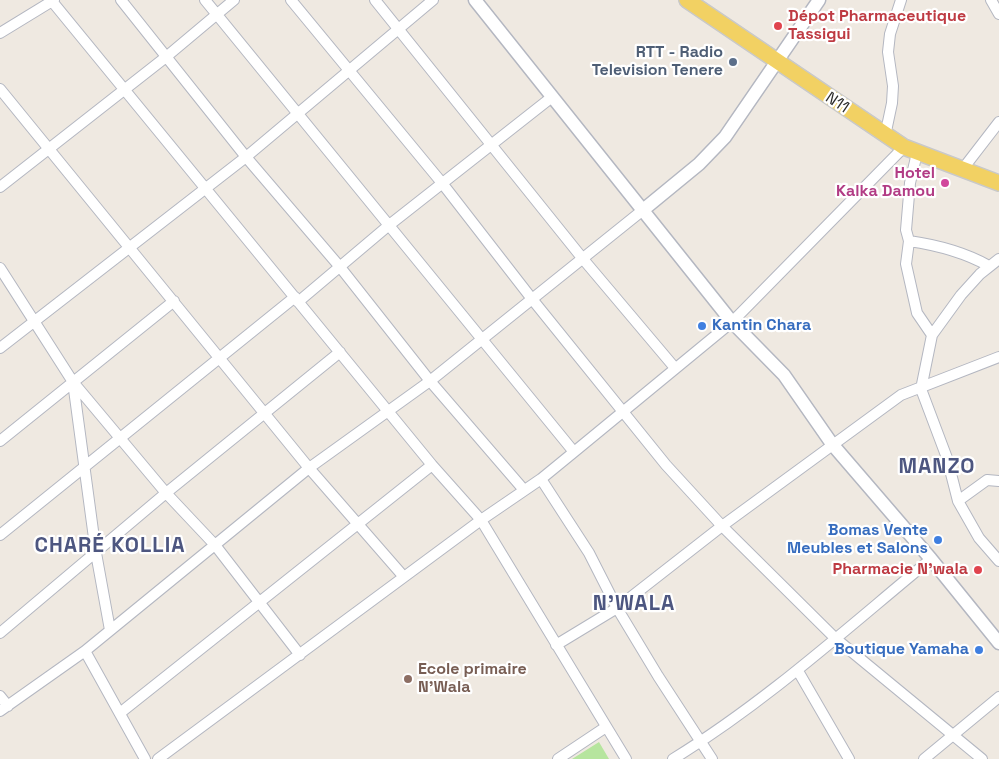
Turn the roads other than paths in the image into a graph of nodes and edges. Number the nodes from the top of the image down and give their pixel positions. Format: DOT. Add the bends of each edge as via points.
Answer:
graph roads {
  1 [pos="121,0"];
  2 [pos="205,0"];
  3 [pos="234,0"];
  4 [pos="291,0"];
  5 [pos="375,0"];
  6 [pos="432,0"];
  7 [pos="475,0"];
  8 [pos="687,0"];
  9 [pos="819,0"];
  10 [pos="901,0"];
  11 [pos="990,0"];
  12 [pos="53,1"];
  13 [pos="216,14"];
  14 [pos="999,14"];
  15 [pos="398,29"];
  16 [pos="0,33"];
  17 [pos="166,57"];
  18 [pos="776,63"];
  19 [pos="349,69"];
  20 [pos="0,89"];
  21 [pos="125,89"];
  22 [pos="552,97"];
  23 [pos="297,115"];
  24 [pos="999,122"];
  25 [pos="885,136"];
  26 [pos="492,144"];
  27 [pos="48,148"];
  28 [pos="911,150"];
  29 [pos="246,158"];
  30 [pos="962,170"];
  31 [pos="442,183"];
  32 [pos="999,183"];
  33 [pos="0,187"];
  34 [pos="206,188"];
  35 [pos="643,210"];
  36 [pos="388,226"];
  37 [pos="909,241"];
  38 [pos="130,247"];
  39 [pos="583,259"];
  40 [pos="999,259"];
  41 [pos="989,266"];
  42 [pos="340,267"];
  43 [pos="0,268"];
  44 [pos="532,299"];
  45 [pos="296,300"];
  46 [pos="174,301"];
  47 [pos="732,322"];
  48 [pos="33,323"];
  49 [pos="932,334"];
  50 [pos="481,340"];
  51 [pos="0,348"];
  52 [pos="340,352"];
  53 [pos="999,357"];
  54 [pos="219,359"];
  55 [pos="675,368"];
  56 [pos="430,380"];
  57 [pos="72,382"];
  58 [pos="921,388"];
  59 [pos="623,410"];
  60 [pos="389,411"];
  61 [pos="265,414"];
  62 [pos="122,438"];
  63 [pos="0,441"];
  64 [pos="832,444"];
  65 [pos="574,452"];
  66 [pos="432,465"];
  67 [pos="84,468"];
  68 [pos="309,468"];
  69 [pos="541,480"];
  70 [pos="999,480"];
  71 [pos="524,490"];
  72 [pos="166,492"];
  73 [pos="958,501"];
  74 [pos="481,520"];
  75 [pos="359,523"];
  76 [pos="722,526"];
  77 [pos="0,535"];
  78 [pos="215,545"];
  79 [pos="96,553"];
  80 [pos="931,559"];
  81 [pos="999,561"];
  82 [pos="404,577"];
  83 [pos="258,602"];
  84 [pos="617,608"];
  85 [pos="110,630"];
  86 [pos="0,633"];
  87 [pos="836,638"];
  88 [pos="999,643"];
  89 [pos="556,645"];
  90 [pos="85,651"];
  91 [pos="300,655"];
  92 [pos="798,671"];
  93 [pos="0,696"];
  94 [pos="999,697"];
  95 [pos="4,709"];
  96 [pos="120,713"];
  97 [pos="606,727"];
  98 [pos="954,736"];
  99 [pos="702,741"];
  100 [pos="146,759"];
  101 [pos="158,759"];
  102 [pos="558,759"];
  103 [pos="626,759"];
  104 [pos="674,759"];
  105 [pos="712,759"];
  106 [pos="850,759"];
  107 [pos="924,759"];
  108 [pos="982,759"];
  1 -- 17 [label="street"];
  2 -- 13 [label="street"];
  3 -- 13 [label="street"];
  4 -- 19 [label="street"];
  5 -- 15 [label="street"];
  6 -- 15 [label="street"];
  7 -- 22 [label="street"];
  8 -- 18 [label="main road, N11"];
  9 -- 18 [label="street"];
  10 -- 25 [label="street" via="890,34 888,52 892,94"];
  11 -- 14 [label="street"];
  12 -- 16 [label="street"];
  12 -- 21 [label="street"];
  13 -- 17 [label="street"];
  13 -- 23 [label="street"];
  15 -- 19 [label="street"];
  15 -- 26 [label="street"];
  17 -- 21 [label="street"];
  17 -- 29 [label="street"];
  18 -- 25 [label="main road, N11"];
  18 -- 35 [label="street" via="726,138"];
  19 -- 23 [label="street"];
  19 -- 31 [label="street"];
  20 -- 27 [label="street"];
  21 -- 27 [label="street"];
  21 -- 34 [label="street"];
  22 -- 26 [label="street"];
  22 -- 35 [label="street"];
  23 -- 29 [label="street"];
  23 -- 36 [label="street"];
  24 -- 30 [label="street"];
  25 -- 28 [label="main road, N11"];
  26 -- 31 [label="street"];
  26 -- 39 [label="street"];
  27 -- 33 [label="street"];
  27 -- 38 [label="street"];
  28 -- 30 [label="main road, N11"];
  28 -- 37 [label="street" via="906,230"];
  28 -- 47 [label="street"];
  29 -- 34 [label="street"];
  29 -- 42 [label="street"];
  30 -- 32 [label="main road, N11"];
  31 -- 36 [label="street"];
  31 -- 44 [label="street"];
  34 -- 38 [label="street"];
  34 -- 45 [label="street"];
  35 -- 39 [label="street"];
  35 -- 47 [label="street"];
  36 -- 42 [label="street"];
  36 -- 50 [label="street"];
  37 -- 41 [label="street" via="964,254"];
  37 -- 49 [label="street" via="906,264 917,313"];
  38 -- 46 [label="street"];
  38 -- 48 [label="street"];
  39 -- 44 [label="street"];
  39 -- 55 [label="street"];
  40 -- 41 [label="street"];
  41 -- 49 [label="street" via="962,294"];
  42 -- 45 [label="street"];
  42 -- 56 [label="street"];
  43 -- 48 [label="street"];
  44 -- 50 [label="street"];
  44 -- 59 [label="street"];
  45 -- 52 [label="street"];
  45 -- 54 [label="street"];
  46 -- 54 [label="street"];
  46 -- 57 [label="street"];
  47 -- 55 [label="street"];
  47 -- 64 [label="street" via="784,375"];
  48 -- 51 [label="street"];
  48 -- 57 [label="street"];
  49 -- 58 [label="street"];
  50 -- 56 [label="street"];
  50 -- 65 [label="street"];
  52 -- 60 [label="street"];
  52 -- 61 [label="street"];
  53 -- 58 [label="street"];
  54 -- 61 [label="street"];
  54 -- 62 [label="street"];
  55 -- 59 [label="street"];
  56 -- 60 [label="street"];
  56 -- 71 [label="street"];
  57 -- 62 [label="street"];
  57 -- 63 [label="street"];
  57 -- 67 [label="street"];
  58 -- 64 [label="street" via="901,395"];
  58 -- 73 [label="street" via="947,458"];
  59 -- 65 [label="street"];
  59 -- 76 [label="street" via="666,465"];
  60 -- 66 [label="street"];
  60 -- 68 [label="street"];
  61 -- 68 [label="street"];
  61 -- 72 [label="street"];
  62 -- 67 [label="street"];
  62 -- 72 [label="street"];
  64 -- 76 [label="street"];
  64 -- 80 [label="street"];
  65 -- 69 [label="street"];
  66 -- 74 [label="street"];
  66 -- 75 [label="street"];
  67 -- 77 [label="street"];
  67 -- 79 [label="street"];
  68 -- 75 [label="street"];
  68 -- 78 [label="street"];
  69 -- 71 [label="street"];
  69 -- 84 [label="street" via="589,554"];
  70 -- 73 [label="street" via="987,480"];
  71 -- 74 [label="street"];
  72 -- 78 [label="street"];
  72 -- 79 [label="street"];
  73 -- 81 [label="street" via="979,538"];
  74 -- 82 [label="street"];
  74 -- 89 [label="street"];
  75 -- 82 [label="street"];
  75 -- 83 [label="street"];
  76 -- 84 [label="street"];
  76 -- 87 [label="street"];
  78 -- 83 [label="street"];
  78 -- 85 [label="street"];
  79 -- 85 [label="street"];
  79 -- 86 [label="street"];
  80 -- 87 [label="street"];
  80 -- 88 [label="street"];
  82 -- 91 [label="street"];
  83 -- 91 [label="street"];
  83 -- 96 [label="street"];
  84 -- 89 [label="street"];
  84 -- 99 [label="street"];
  85 -- 90 [label="street"];
  87 -- 92 [label="street"];
  87 -- 98 [label="street"];
  89 -- 97 [label="street"];
  90 -- 95 [label="street"];
  90 -- 96 [label="street"];
  91 -- 101 [label="street"];
  92 -- 99 [label="street"];
  92 -- 106 [label="street"];
  93 -- 95 [label="street"];
  94 -- 98 [label="street"];
  96 -- 100 [label="street"];
  97 -- 102 [label="street"];
  97 -- 103 [label="street"];
  98 -- 107 [label="street"];
  98 -- 108 [label="street"];
  99 -- 104 [label="street"];
  99 -- 105 [label="street"];
}
